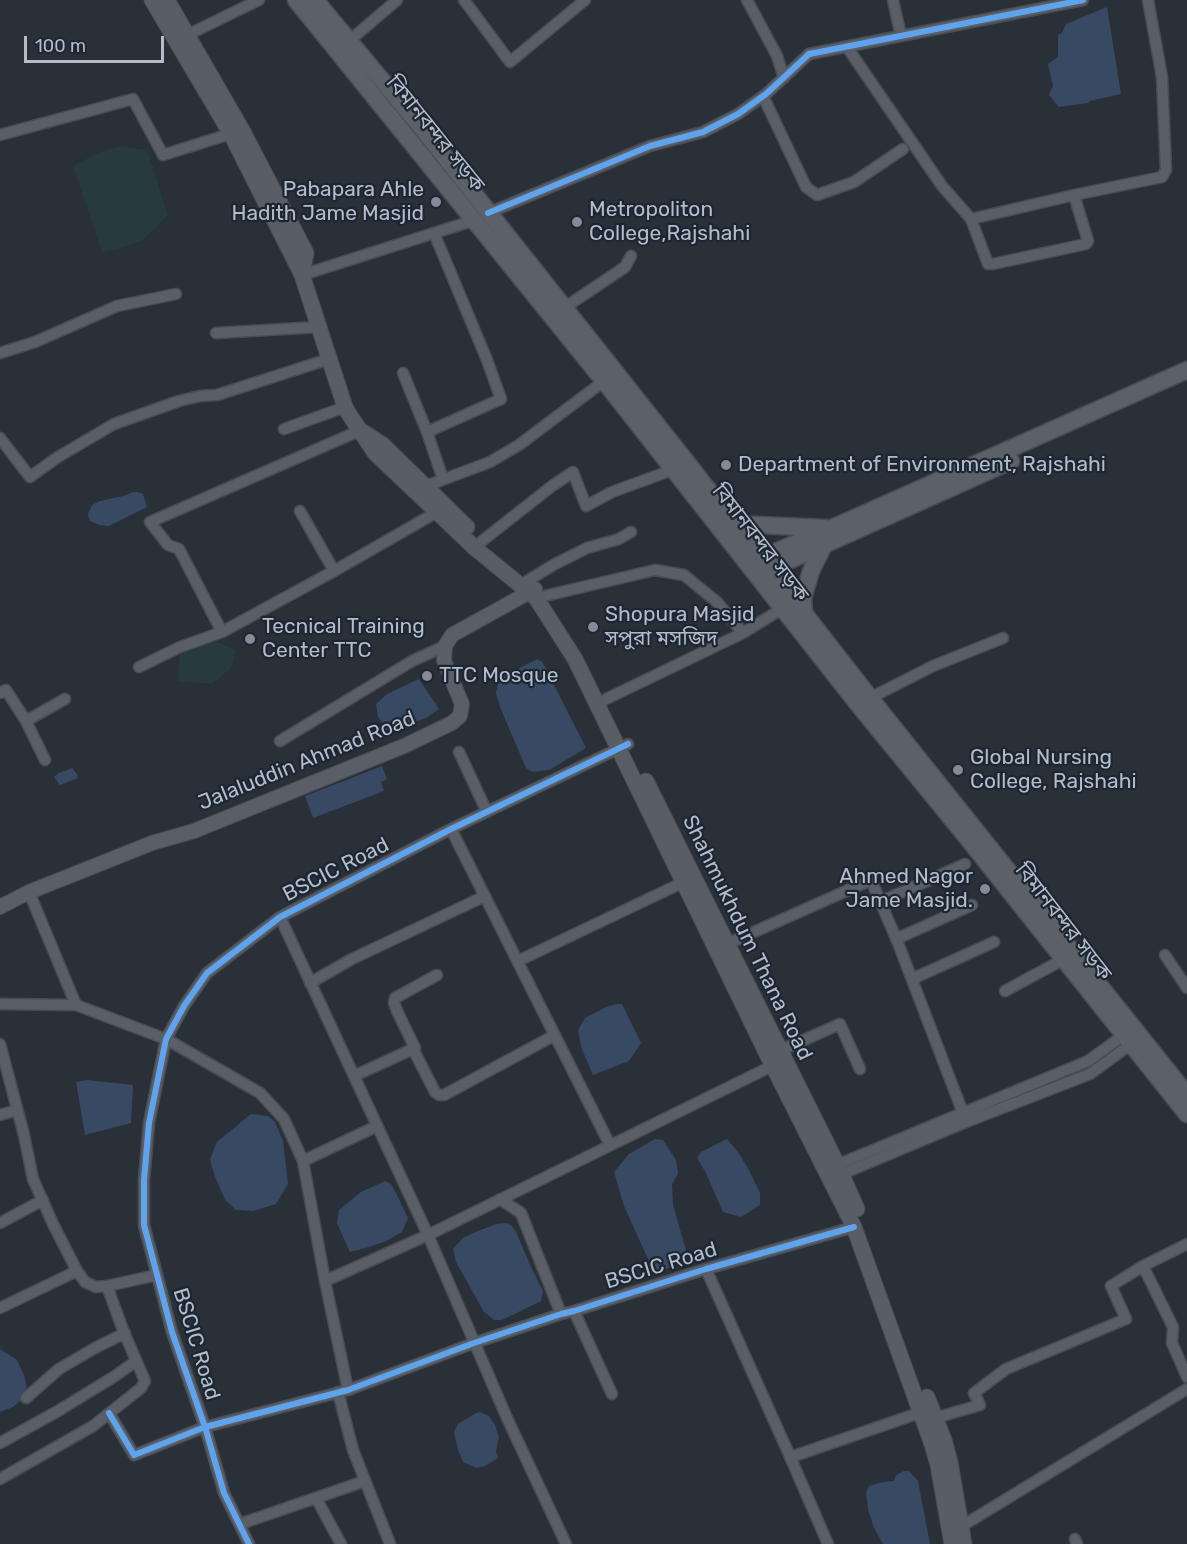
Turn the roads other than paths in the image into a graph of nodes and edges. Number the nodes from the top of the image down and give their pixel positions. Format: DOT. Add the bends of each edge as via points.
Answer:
graph roads {
  1 [pos="152,0"];
  2 [pos="166,0"];
  3 [pos="260,0"];
  4 [pos="296,0"];
  5 [pos="315,0"];
  6 [pos="397,0"];
  7 [pos="464,0"];
  8 [pos="585,0"];
  9 [pos="747,0"];
  10 [pos="893,0"];
  11 [pos="1083,0"];
  12 [pos="1148,0"];
  13 [pos="901,36"];
  14 [pos="182,37"];
  15 [pos="349,41"];
  16 [pos="847,47"];
  17 [pos="784,78"];
  18 [pos="763,96"];
  19 [pos="236,132"];
  20 [pos="0,135"];
  21 [pos="903,149"];
  22 [pos="1074,195"];
  23 [pos="482,216"];
  24 [pos="971,219"];
  25 [pos="434,232"];
  26 [pos="631,256"];
  27 [pos="302,275"];
  28 [pos="176,294"];
  29 [pos="564,308"];
  30 [pos="319,327"];
  31 [pos="216,333"];
  32 [pos="0,353"];
  33 [pos="329,359"];
  34 [pos="1187,370"];
  35 [pos="403,374"];
  36 [pos="604,381"];
  37 [pos="1187,381"];
  38 [pos="345,407"];
  39 [pos="284,429"];
  40 [pos="361,430"];
  41 [pos="427,432"];
  42 [pos="0,438"];
  43 [pos="675,469"];
  44 [pos="443,480"];
  45 [pos="426,486"];
  46 [pos="300,511"];
  47 [pos="437,512"];
  48 [pos="734,524"];
  49 [pos="832,528"];
  50 [pos="631,532"];
  51 [pos="482,541"];
  52 [pos="824,545"];
  53 [pos="766,564"];
  54 [pos="334,571"];
  55 [pos="534,591"];
  56 [pos="783,608"];
  57 [pos="804,613"];
  58 [pos="222,632"];
  59 [pos="743,633"];
  60 [pos="1003,638"];
  61 [pos="445,646"];
  62 [pos="139,667"];
  63 [pos="0,693"];
  64 [pos="870,698"];
  65 [pos="65,699"];
  66 [pos="606,699"];
  67 [pos="26,721"];
  68 [pos="280,741"];
  69 [pos="623,746"];
  70 [pos="459,752"];
  71 [pos="45,760"];
  72 [pos="487,812"];
  73 [pos="452,829"];
  74 [pos="965,864"];
  75 [pos="689,880"];
  76 [pos="29,892"];
  77 [pos="485,896"];
  78 [pos="880,902"];
  79 [pos="972,905"];
  80 [pos="0,907"];
  81 [pos="280,917"];
  82 [pos="896,939"];
  83 [pos="994,942"];
  84 [pos="727,944"];
  85 [pos="1165,955"];
  86 [pos="1064,959"];
  87 [pos="518,961"];
  88 [pos="437,975"];
  89 [pos="912,979"];
  90 [pos="310,983"];
  91 [pos="1187,988"];
  92 [pos="1005,991"];
  93 [pos="0,1004"];
  94 [pos="76,1005"];
  95 [pos="555,1035"];
  96 [pos="166,1039"];
  97 [pos="1127,1040"];
  98 [pos="0,1044"];
  99 [pos="412,1049"];
  100 [pos="779,1059"];
  101 [pos="861,1069"];
  102 [pos="3,1070"];
  103 [pos="354,1076"];
  104 [pos="1180,1092"];
  105 [pos="17,1110"];
  106 [pos="963,1113"];
  107 [pos="1187,1114"];
  108 [pos="0,1115"];
  109 [pos="377,1126"];
  110 [pos="610,1145"];
  111 [pos="303,1161"];
  112 [pos="834,1172"];
  113 [pos="500,1199"];
  114 [pos="43,1200"];
  115 [pos="0,1223"];
  116 [pos="854,1227"];
  117 [pos="428,1235"];
  118 [pos="1187,1244"];
  119 [pos="1143,1266"];
  120 [pos="706,1269"];
  121 [pos="77,1271"];
  122 [pos="157,1275"];
  123 [pos="325,1281"];
  124 [pos="107,1286"];
  125 [pos="0,1308"];
  126 [pos="574,1311"];
  127 [pos="561,1314"];
  128 [pos="124,1333"];
  129 [pos="474,1343"];
  130 [pos="136,1361"];
  131 [pos="1187,1377"];
  132 [pos="1187,1389"];
  133 [pos="343,1391"];
  134 [pos="612,1394"];
  135 [pos="26,1398"];
  136 [pos="109,1413"];
  137 [pos="928,1415"];
  138 [pos="205,1428"];
  139 [pos="0,1443"];
  140 [pos="790,1457"];
  141 [pos="0,1479"];
  142 [pos="365,1481"];
  143 [pos="316,1498"];
  144 [pos="240,1524"];
  145 [pos="962,1526"];
  146 [pos="249,1544"];
  147 [pos="341,1544"];
  148 [pos="390,1544"];
  149 [pos="566,1544"];
  150 [pos="828,1544"];
  151 [pos="952,1544"];
  152 [pos="964,1544"];
  1 -- 14 [label="main road, Shahmukhdum Thana Road"];
  2 -- 14 [label="main road, Shahmukhdum Thana Road"];
  3 -- 14 [label="street"];
  4 -- 23 [label="main road, বিমানবন্দর সড়ক"];
  5 -- 15 [label="main road, বিমানবন্দর সড়ক"];
  6 -- 15 [label="street"];
  7 -- 8 [label="street" via="510,62"];
  9 -- 17 [label="street" via="777,56"];
  10 -- 13 [label="street"];
  11 -- 13 [label="street"];
  12 -- 22 [label="street" via="1162,77 1166,170 1162,177"];
  13 -- 16 [label="street"];
  14 -- 19 [label="main road, Shahmukhdum Thana Road"];
  15 -- 23 [label="main road, বিমানবন্দর সড়ক" via="425,132"];
  16 -- 17 [label="street" via="808,54"];
  16 -- 24 [label="street" via="942,186"];
  17 -- 18 [label="street"];
  18 -- 21 [label="street" via="806,187 818,195 854,182"];
  18 -- 23 [label="street" via="703,132 650,146"];
  19 -- 20 [label="street" via="163,155 133,99"];
  19 -- 27 [label="main road, Shahmukhdum Thana Road"];
  22 -- 24 [label="street"];
  22 -- 24 [label="street" via="1088,241 1080,246 988,264"];
  23 -- 25 [label="street"];
  23 -- 29 [label="main road, বিমানবন্দর সড়ক"];
  23 -- 36 [label="main road, বিমানবন্দর সড়ক"];
  25 -- 27 [label="street"];
  25 -- 41 [label="street" via="501,399"];
  26 -- 29 [label="street" via="625,267"];
  27 -- 30 [label="main road, Shahmukhdum Thana Road"];
  28 -- 32 [label="street" via="117,306"];
  29 -- 48 [label="main road, বিমানবন্দর সড়ক"];
  30 -- 31 [label="street"];
  30 -- 33 [label="main road, Shahmukhdum Thana Road"];
  33 -- 38 [label="main road, Shahmukhdum Thana Road"];
  33 -- 42 [label="street" via="217,395 179,401 114,424 30,477"];
  34 -- 49 [label="main road"];
  35 -- 41 [label="street"];
  36 -- 43 [label="main road, বিমানবন্দর সড়ক"];
  36 -- 44 [label="street" via="519,445 490,462"];
  37 -- 52 [label="main road"];
  38 -- 39 [label="street"];
  38 -- 40 [label="main road, Shahmukhdum Thana Road"];
  40 -- 45 [label="main road, Shahmukhdum Thana Road"];
  40 -- 47 [label="main road, Shahmukhdum Thana Road" via="375,453"];
  40 -- 58 [label="street" via="150,522 168,544 179,549"];
  41 -- 44 [label="street"];
  43 -- 51 [label="street" via="586,506 573,472"];
  43 -- 56 [label="main road, বিমানবন্দর সড়ক"];
  44 -- 45 [label="street"];
  45 -- 51 [label="main road, Shahmukhdum Thana Road"];
  46 -- 54 [label="street"];
  47 -- 54 [label="street"];
  47 -- 55 [label="main road, Shahmukhdum Thana Road" via="476,549"];
  48 -- 49 [label="main road"];
  48 -- 53 [label="main road, বিমানবন্দর সড়ক"];
  49 -- 53 [label="main road"];
  50 -- 55 [label="street" via="555,564"];
  51 -- 55 [label="main road, Shahmukhdum Thana Road"];
  52 -- 53 [label="main road"];
  52 -- 57 [label="main road" via="803,598"];
  53 -- 57 [label="main road, বিমানবন্দর সড়ক"];
  54 -- 58 [label="street"];
  55 -- 59 [label="street" via="655,570 684,575 717,602"];
  55 -- 61 [label="street" via="452,635"];
  55 -- 66 [label="main road, Shahmukhdum Thana Road" via="580,648"];
  55 -- 69 [label="main road, Shahmukhdum Thana Road"];
  56 -- 59 [label="street"];
  56 -- 86 [label="main road, বিমানবন্দর সড়ক"];
  57 -- 64 [label="main road, বিমানবন্দর সড়ক"];
  58 -- 62 [label="street"];
  59 -- 66 [label="street"];
  60 -- 64 [label="street" via="933,666"];
  61 -- 68 [label="street" via="412,660"];
  61 -- 76 [label="street, Jalaluddin Ahmad Road" via="444,661 462,704 460,716 452,723 404,747 282,796"];
  63 -- 67 [label="street" via="6,690"];
  64 -- 104 [label="main road, বিমানবন্দর সড়ক"];
  65 -- 67 [label="street"];
  66 -- 69 [label="main road, Shahmukhdum Thana Road"];
  67 -- 71 [label="street"];
  69 -- 72 [label="street, BSCIC Road"];
  69 -- 75 [label="main road, Shahmukhdum Thana Road"];
  70 -- 72 [label="street"];
  72 -- 73 [label="street, BSCIC Road"];
  73 -- 77 [label="street"];
  73 -- 81 [label="street, BSCIC Road"];
  74 -- 78 [label="street"];
  75 -- 84 [label="main road, Shahmukhdum Thana Road"];
  75 -- 87 [label="street"];
  75 -- 100 [label="main road, Shahmukhdum Thana Road"];
  76 -- 80 [label="street, Jalaluddin Ahmad Road"];
  76 -- 94 [label="street"];
  77 -- 87 [label="street"];
  77 -- 90 [label="street"];
  78 -- 82 [label="street"];
  78 -- 84 [label="street" via="871,880"];
  79 -- 82 [label="street"];
  81 -- 90 [label="street, BSCIC Road"];
  81 -- 96 [label="street, BSCIC Road" via="207,973"];
  82 -- 89 [label="street"];
  83 -- 89 [label="street"];
  84 -- 100 [label="main road, Shahmukhdum Thana Road"];
  85 -- 91 [label="street"];
  86 -- 92 [label="street"];
  86 -- 97 [label="main road, বিমানবন্দর সড়ক"];
  87 -- 95 [label="street"];
  88 -- 99 [label="street" via="395,998 398,1014 415,1048"];
  89 -- 106 [label="street"];
  90 -- 103 [label="street, BSCIC Road"];
  93 -- 94 [label="street"];
  94 -- 96 [label="street"];
  95 -- 99 [label="street" via="444,1095 435,1092"];
  95 -- 110 [label="street"];
  96 -- 111 [label="street" via="260,1093 284,1119"];
  96 -- 122 [label="street, BSCIC Road" via="149,1123 144,1180 144,1225"];
  97 -- 104 [label="main road, বিমানবন্দর সড়ক"];
  97 -- 106 [label="street" via="1088,1061"];
  97 -- 112 [label="street" via="1090,1074"];
  98 -- 102 [label="street"];
  99 -- 103 [label="street"];
  100 -- 101 [label="street" via="840,1024"];
  100 -- 110 [label="street"];
  100 -- 112 [label="main road, Shahmukhdum Thana Road"];
  102 -- 105 [label="street"];
  103 -- 109 [label="street, BSCIC Road"];
  104 -- 107 [label="main road, বিমানবন্দর সড়ক"];
  105 -- 108 [label="street"];
  105 -- 114 [label="street" via="33,1179"];
  106 -- 112 [label="street"];
  109 -- 111 [label="street"];
  109 -- 117 [label="street, BSCIC Road"];
  110 -- 113 [label="street"];
  111 -- 123 [label="street"];
  112 -- 116 [label="main road, Shahmukhdum Thana Road"];
  112 -- 137 [label="main road, Shahmukhdum Thana Road" via="863,1223"];
  113 -- 117 [label="street"];
  113 -- 127 [label="street" via="521,1213"];
  114 -- 115 [label="street"];
  114 -- 121 [label="street"];
  116 -- 120 [label="street, BSCIC Road"];
  116 -- 137 [label="main road, Shahmukhdum Thana Road"];
  117 -- 123 [label="street"];
  117 -- 129 [label="street, BSCIC Road"];
  118 -- 119 [label="street"];
  119 -- 131 [label="street" via="1173,1327 1172,1343"];
  119 -- 137 [label="street" via="1111,1286 1126,1319 1006,1370 974,1394 980,1405"];
  120 -- 126 [label="street, BSCIC Road"];
  120 -- 140 [label="street"];
  121 -- 124 [label="street" via="85,1282"];
  121 -- 125 [label="street"];
  122 -- 124 [label="street"];
  122 -- 138 [label="street, BSCIC Road"];
  123 -- 133 [label="street"];
  124 -- 128 [label="street"];
  126 -- 127 [label="street, BSCIC Road"];
  126 -- 134 [label="street"];
  127 -- 129 [label="street, BSCIC Road"];
  128 -- 130 [label="street"];
  128 -- 135 [label="street" via="59,1369"];
  129 -- 133 [label="street, BSCIC Road"];
  129 -- 149 [label="street, BSCIC Road"];
  130 -- 136 [label="street" via="145,1381"];
  130 -- 139 [label="street"];
  132 -- 145 [label="street"];
  133 -- 138 [label="street, BSCIC Road"];
  133 -- 142 [label="street" via="353,1450"];
  136 -- 138 [label="street, BSCIC Road" via="134,1455"];
  136 -- 141 [label="street"];
  137 -- 140 [label="street"];
  137 -- 145 [label="main road, Shahmukhdum Thana Road" via="944,1440"];
  137 -- 151 [label="main road, Shahmukhdum Thana Road"];
  138 -- 144 [label="street, BSCIC Road" via="224,1493"];
  140 -- 150 [label="street"];
  142 -- 143 [label="street"];
  142 -- 148 [label="street"];
  143 -- 144 [label="street"];
  143 -- 147 [label="street"];
  144 -- 146 [label="street, BSCIC Road"];
  145 -- 152 [label="main road, Shahmukhdum Thana Road"];
}
